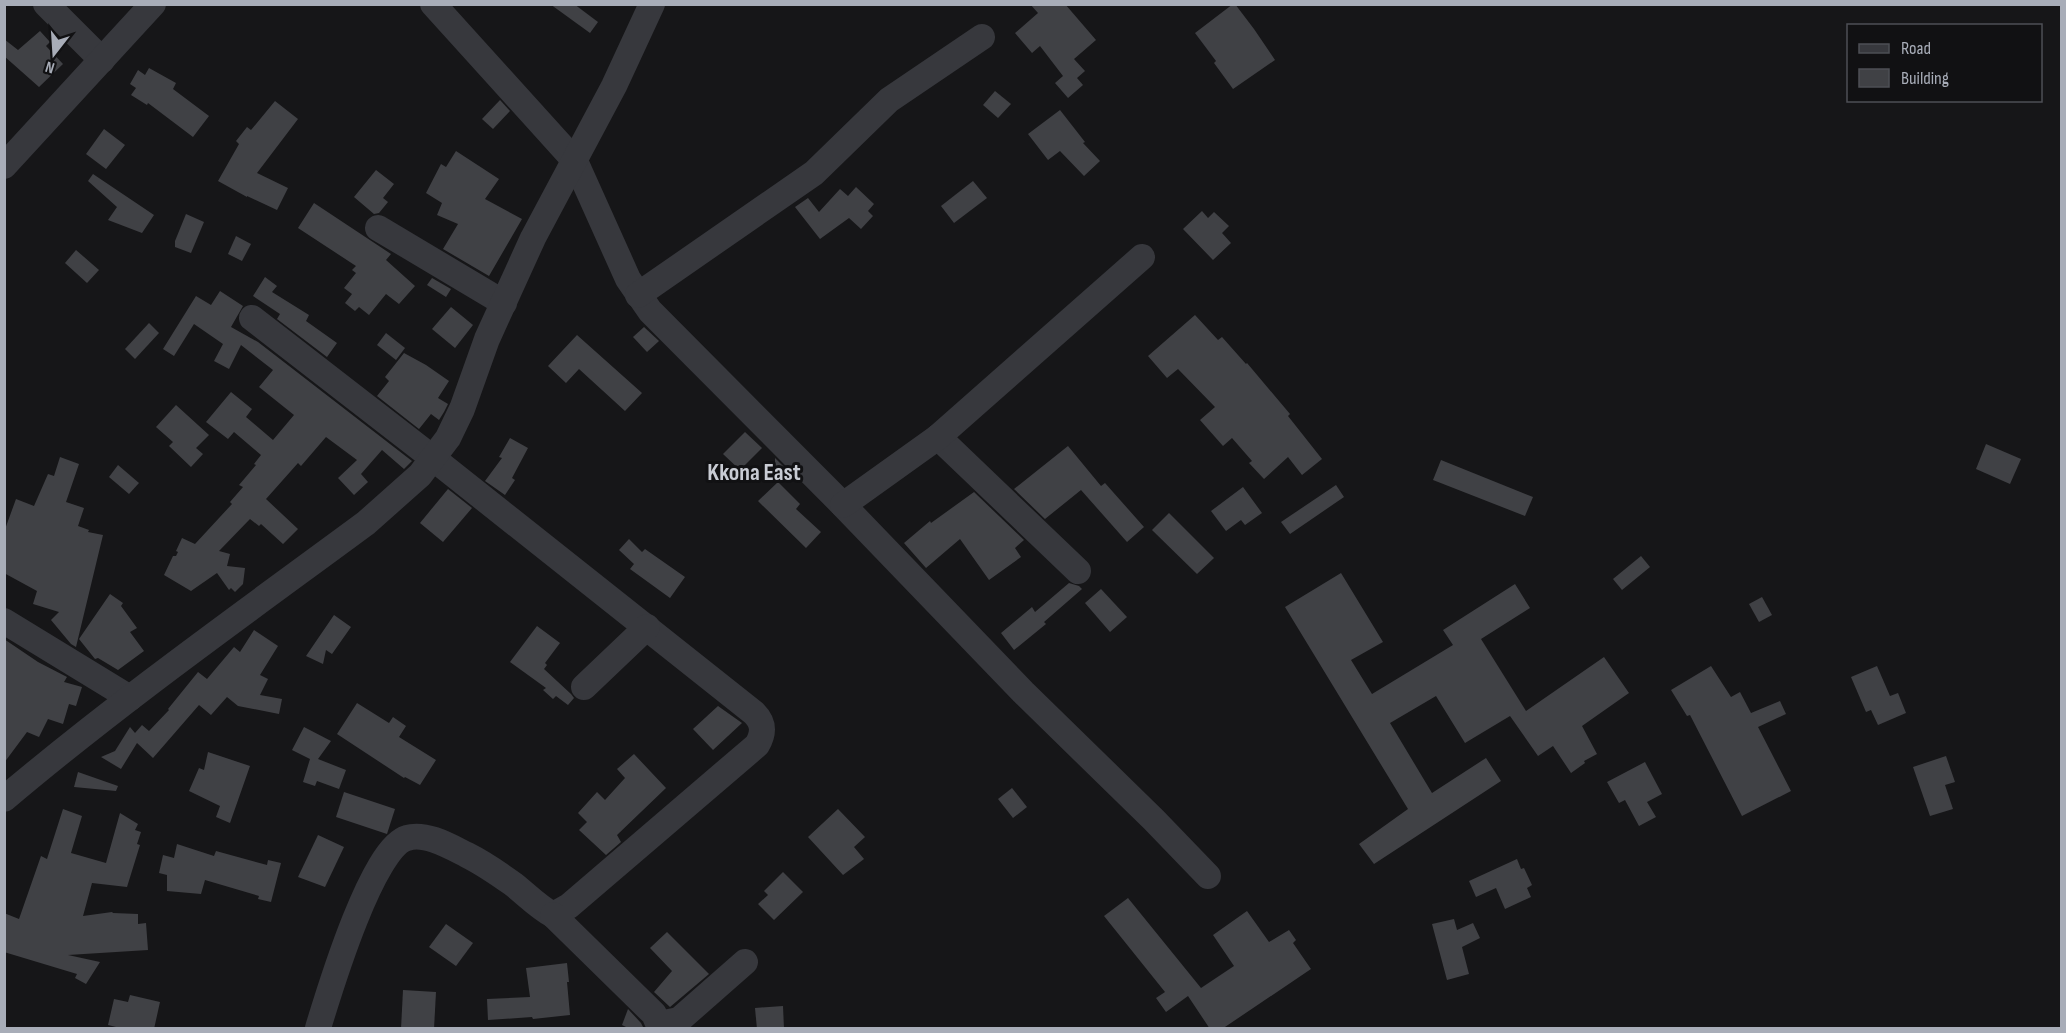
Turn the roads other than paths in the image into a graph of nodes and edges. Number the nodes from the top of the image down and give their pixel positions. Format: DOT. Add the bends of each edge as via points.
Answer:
graph roads {
  1 [pos="46,4"];
  2 [pos="153,4"];
  3 [pos="433,4"];
  4 [pos="652,4"];
  5 [pos="982,37"];
  6 [pos="102,60"];
  7 [pos="575,161"];
  8 [pos="4,166"];
  9 [pos="378,228"];
  10 [pos="1142,257"];
  11 [pos="638,295"];
  12 [pos="504,303"];
  13 [pos="252,318"];
  14 [pos="938,437"];
  15 [pos="434,459"];
  16 [pos="843,506"];
  17 [pos="1078,571"];
  18 [pos="4,621"];
  19 [pos="647,627"];
  20 [pos="584,687"];
  21 [pos="130,698"];
  22 [pos="4,800"];
  23 [pos="1208,876"];
  24 [pos="553,915"];
  25 [pos="746,962"];
  26 [pos="318,1029"];
  1 -- 6 [label="street"];
  2 -- 6 [label="street"];
  3 -- 7 [label="street"];
  4 -- 7 [label="street"];
  5 -- 11 [label="street" via="889,100 814,173"];
  6 -- 8 [label="street"];
  7 -- 11 [label="street"];
  7 -- 12 [label="street" via="533,238"];
  9 -- 12 [label="street"];
  10 -- 14 [label="street"];
  11 -- 16 [label="street"];
  12 -- 15 [label="street" via="462,409"];
  13 -- 15 [label="street"];
  14 -- 16 [label="street"];
  14 -- 17 [label="street"];
  15 -- 19 [label="street"];
  15 -- 21 [label="street" via="366,522"];
  16 -- 23 [label="street"];
  18 -- 21 [label="street"];
  19 -- 20 [label="street"];
  19 -- 24 [label="street" via="754,713 763,728 761,738 578,898"];
  21 -- 22 [label="street"];
  24 -- 25 [label="street" via="657,1021 664,1023 680,1020"];
  24 -- 26 [label="street" via="469,856 435,840 400,840 383,863 361,908"];
}
